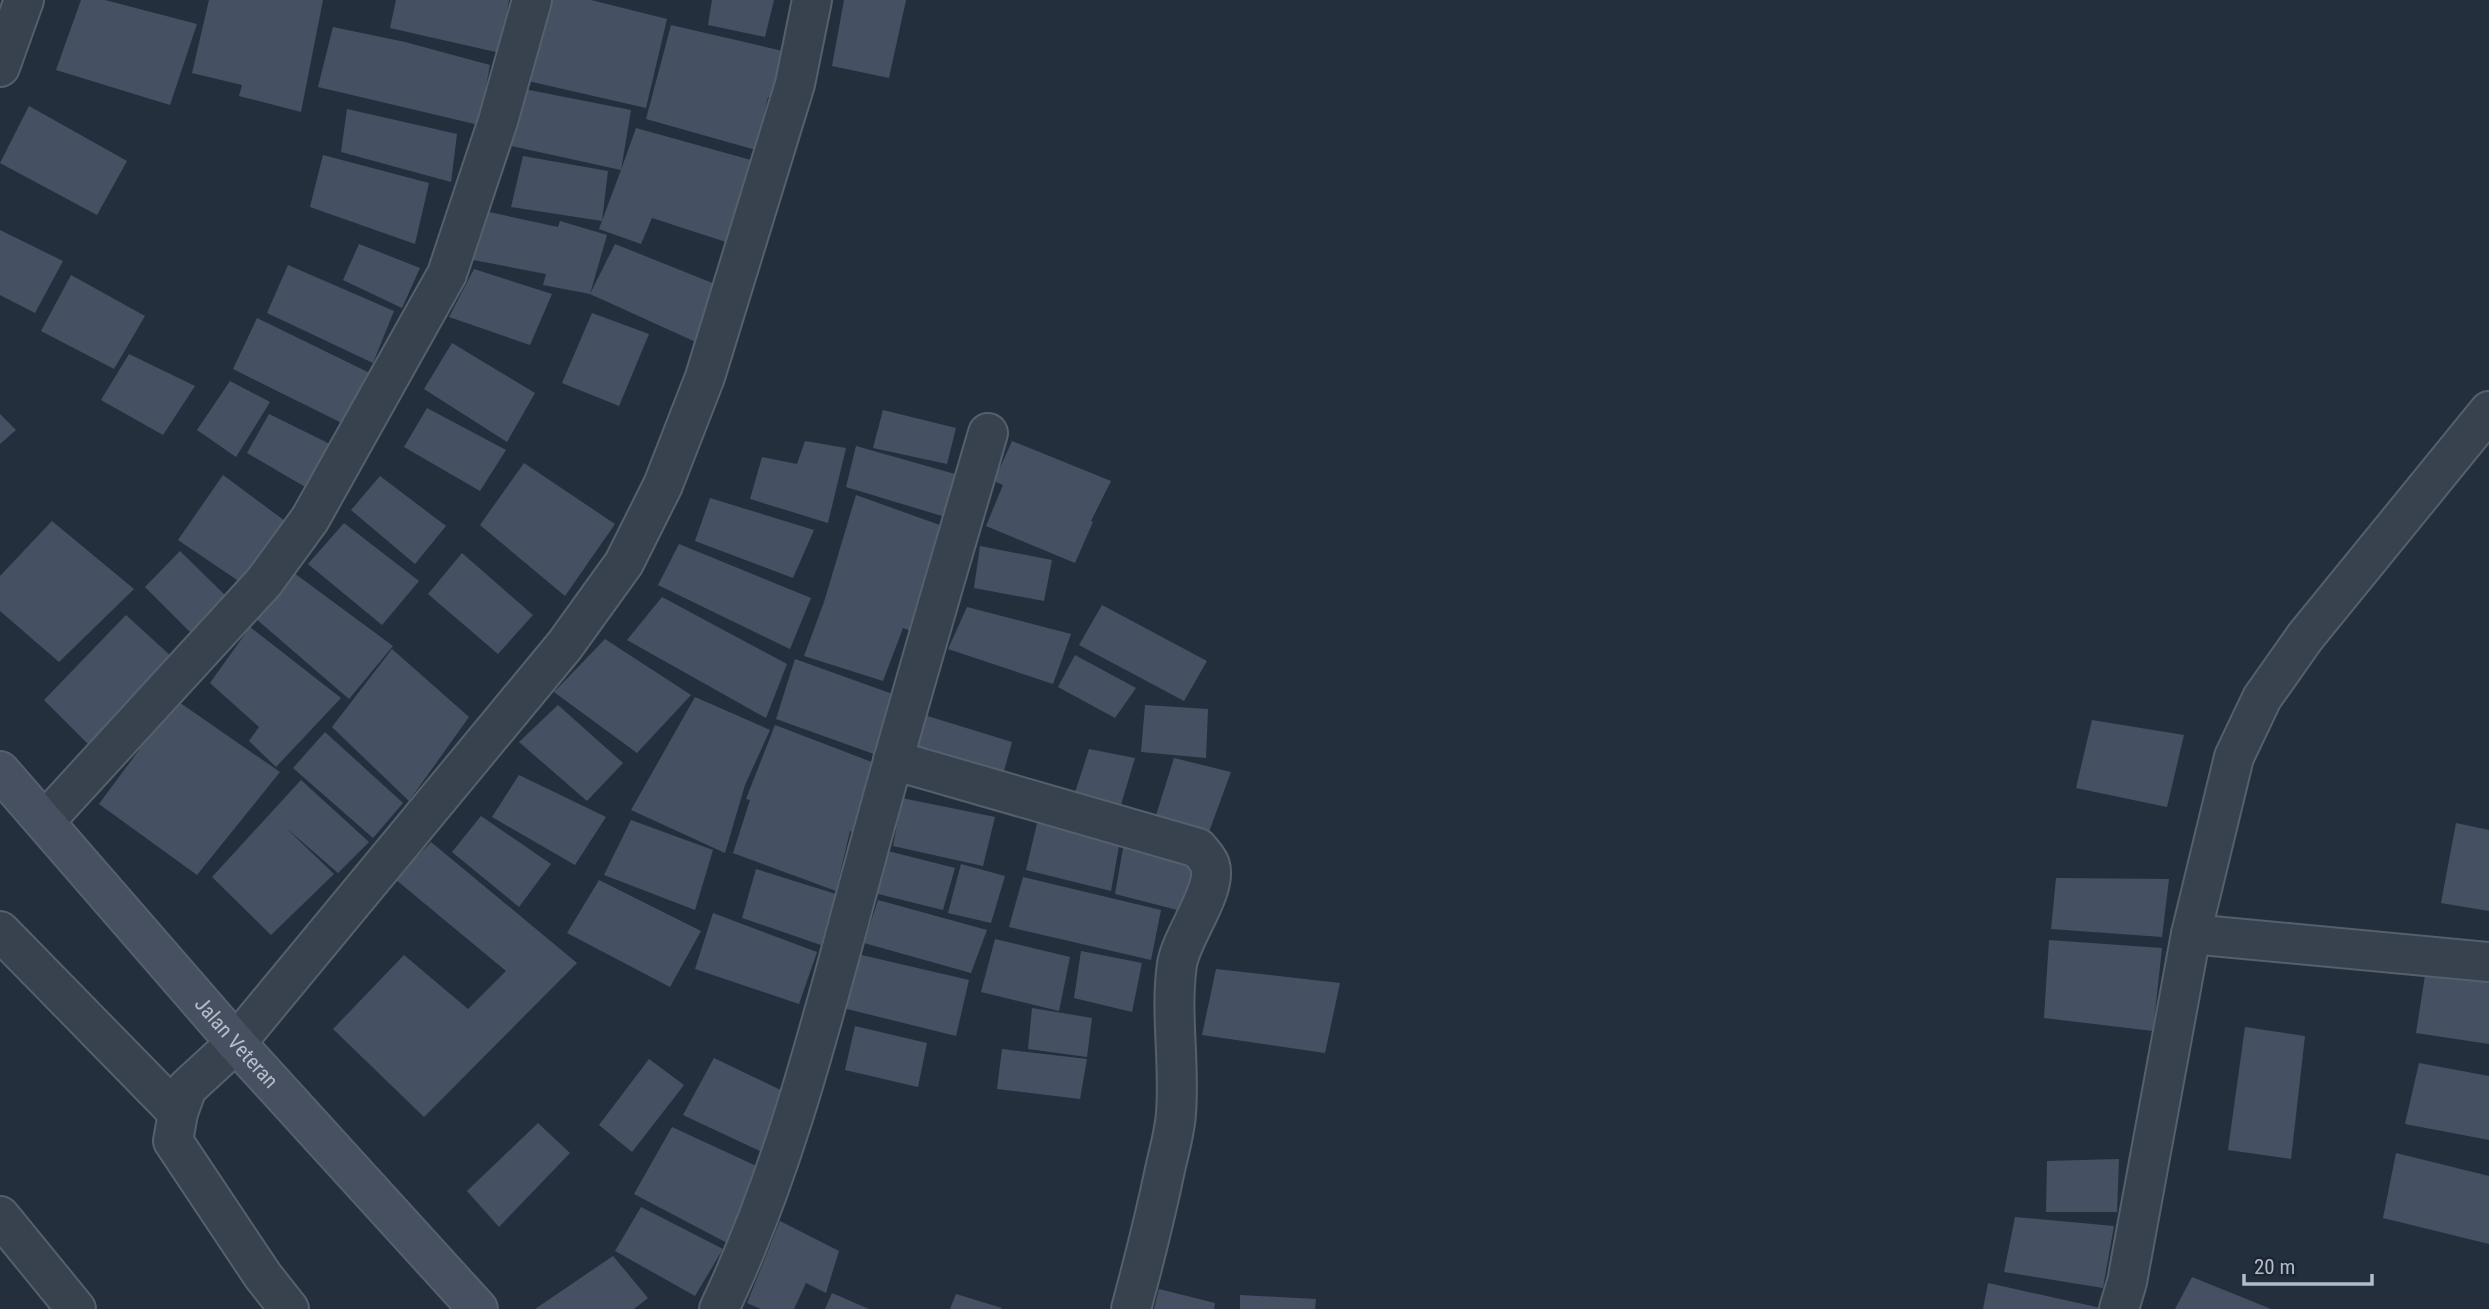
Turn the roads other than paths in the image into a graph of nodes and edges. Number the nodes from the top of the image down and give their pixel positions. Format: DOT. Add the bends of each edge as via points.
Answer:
graph roads {
  1 [pos="24,0"];
  2 [pos="532,0"];
  3 [pos="813,0"];
  4 [pos="0,67"];
  5 [pos="2489,411"];
  6 [pos="988,433"];
  7 [pos="893,760"];
  8 [pos="0,771"];
  9 [pos="45,821"];
  10 [pos="1,934"];
  11 [pos="2191,934"];
  12 [pos="2489,962"];
  13 [pos="227,1051"];
  14 [pos="179,1114"];
  15 [pos="0,1216"];
  16 [pos="76,1309"];
  17 [pos="289,1309"];
  18 [pos="478,1309"];
  19 [pos="719,1309"];
  20 [pos="1131,1309"];
  21 [pos="2119,1309"];
  1 -- 4 [label="street"];
  2 -- 9 [label="street" via="447,274 310,519 264,582"];
  3 -- 13 [label="street" via="794,84 705,377 663,485 624,563 565,645"];
  5 -- 11 [label="street" via="2305,637 2262,698 2234,757"];
  6 -- 7 [label="street"];
  7 -- 19 [label="street" via="806,1078 744,1256"];
  7 -- 20 [label="street" via="1198,848 1209,863 1208,893 1185,936 1177,963 1176,1116"];
  8 -- 9 [label="main road, Jalan Veteran"];
  9 -- 13 [label="main road, Jalan Veteran"];
  10 -- 14 [label="street"];
  11 -- 12 [label="street"];
  11 -- 21 [label="street"];
  13 -- 14 [label="street"];
  13 -- 18 [label="main road, Jalan Veteran" via="374,1193"];
  14 -- 17 [label="street" via="263,1276"];
  15 -- 16 [label="street"];
}
